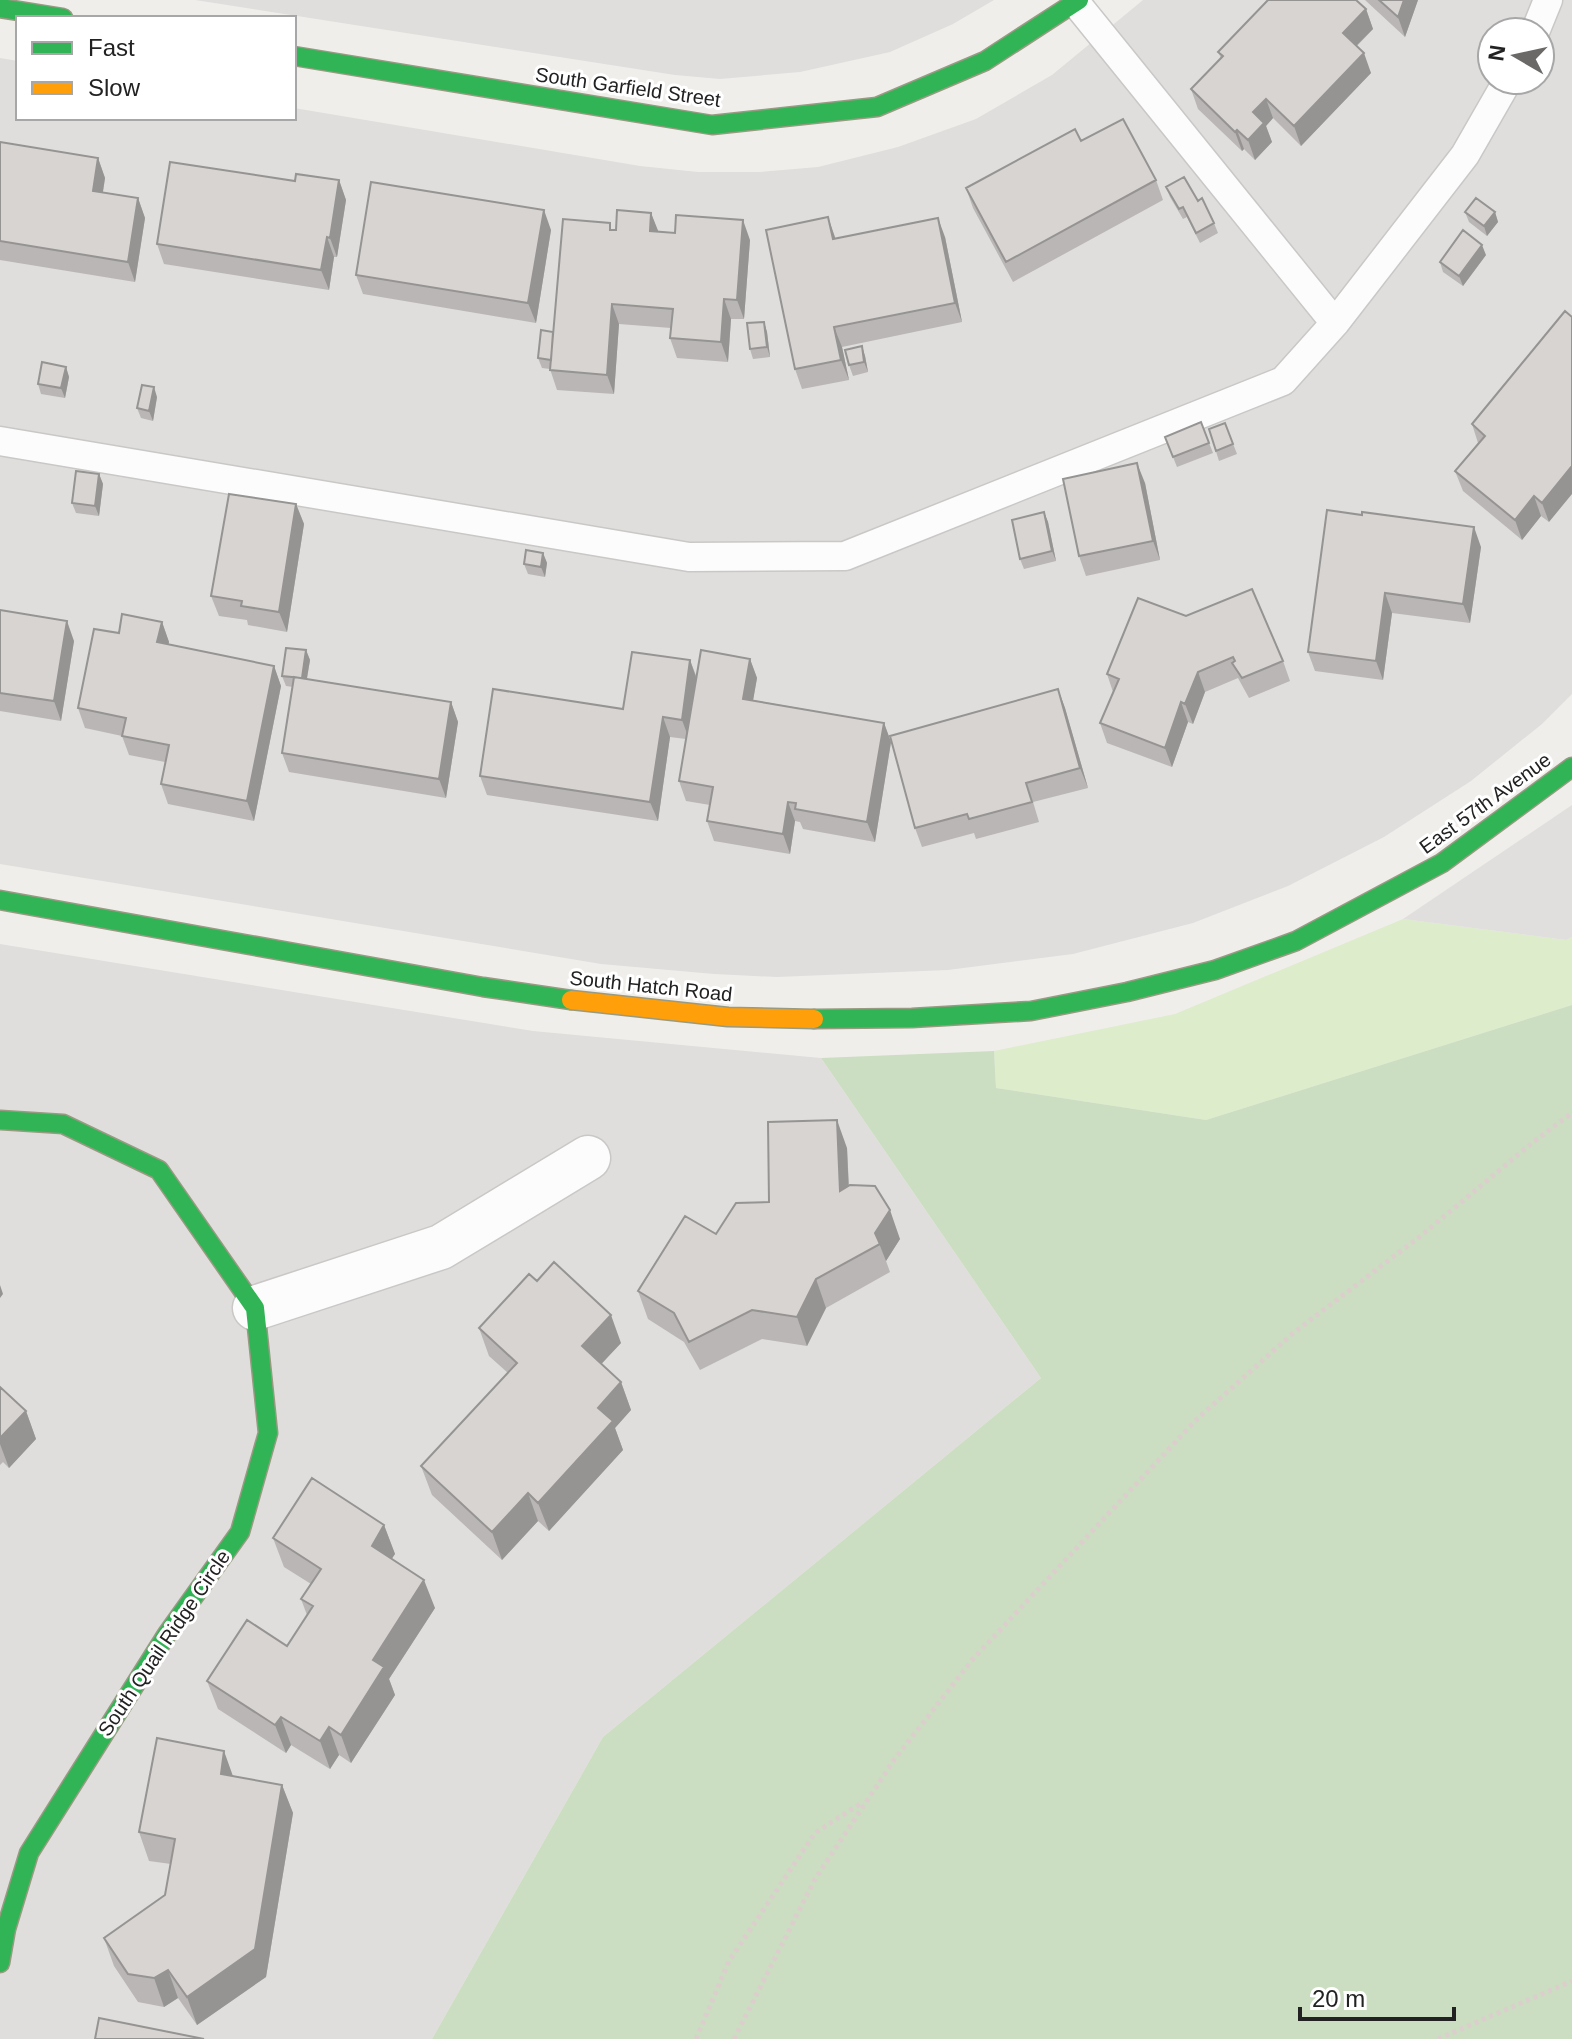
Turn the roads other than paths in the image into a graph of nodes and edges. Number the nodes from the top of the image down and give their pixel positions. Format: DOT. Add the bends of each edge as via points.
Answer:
graph roads {
  1 [pos="1078,2"];
  2 [pos="0,8"];
  3 [pos="50,16"];
  4 [pos="296,56"];
  5 [pos="1499,96"];
  6 [pos="1335,323"];
  7 [pos="0,441"];
  8 [pos="1572,767"];
  9 [pos="0,900"];
  10 [pos="1296,941"];
  11 [pos="0,1120"];
  12 [pos="588,1158"];
  13 [pos="255,1308"];
  14 [pos="0,1963"];
  1 -- 4 [label="street, South Garfield Street" via="985,61 877,107 712,125"];
  1 -- 6 [label="lane"];
  2 -- 3 [label="street"];
  5 -- 6 [label="lane" via="1465,155"];
  6 -- 7 [label="lane" via="1283,381 845,556 689,557"];
  8 -- 10 [label="street, East 57th Avenue" via="1442,863"];
  9 -- 10 [label="street, South Hatch Road" via="483,987 728,1017 912,1018 1031,1011 1215,970"];
  11 -- 13 [label="street, South Quail Ridge Circle" via="63,1124 159,1170"];
  12 -- 13 [label="street" via="441,1247"];
  13 -- 14 [label="street, South Quail Ridge Circle" via="268,1433 240,1532 167,1634 29,1853"];
}
